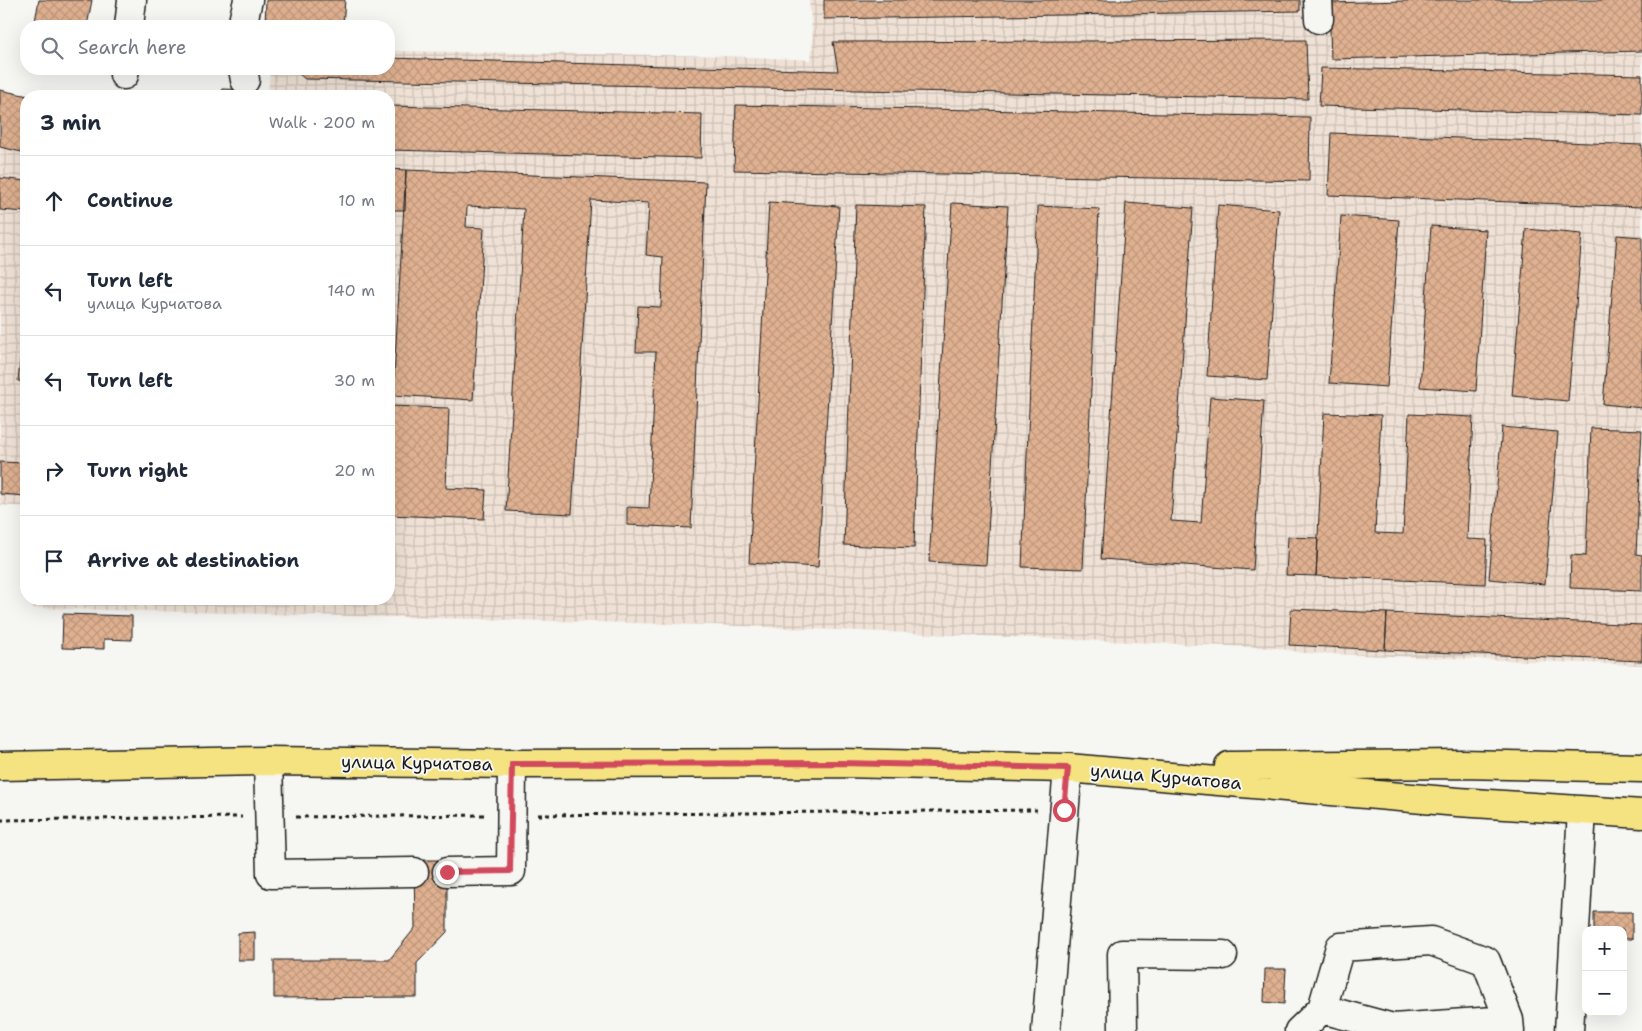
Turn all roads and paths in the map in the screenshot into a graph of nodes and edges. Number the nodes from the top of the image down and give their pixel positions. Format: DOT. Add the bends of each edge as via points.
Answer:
graph roads {
  1 [pos="132,0"];
  2 [pos="248,0"];
  3 [pos="130,20"];
  4 [pos="243,20"];
  5 [pos="268,761"];
  6 [pos="512,764"];
  7 [pos="0,766"];
  8 [pos="1068,768"];
  9 [pos="1642,768"];
  10 [pos="1582,811"];
  11 [pos="1642,814"];
  12 [pos="414,872"];
  13 [pos="447,872"];
  14 [pos="1223,955"];
  15 [pos="1322,1009"];
  16 [pos="1510,1026"];
  17 [pos="1046,1031"];
  18 [pos="1123,1031"];
  19 [pos="1299,1031"];
  20 [pos="1569,1031"];
  1 -- 3 [label="lane"];
  2 -- 4 [label="lane"];
  5 -- 6 [label="main road, улица Курчатова"];
  5 -- 7 [label="main road, улица Курчатова"];
  5 -- 12 [label="lane" via="271,874"];
  6 -- 8 [label="main road, улица Курчатова" via="840,763"];
  6 -- 13 [label="lane" via="510,871"];
  8 -- 9 [label="main road" via="1461,764"];
  8 -- 10 [label="main road, улица Курчатова"];
  8 -- 17 [label="lane"];
  10 -- 11 [label="main road, улица Курчатова"];
  10 -- 20 [label="lane"];
  14 -- 18 [label="lane" via="1122,954"];
  15 -- 16 [label="lane" via="1393,1028"];
  15 -- 16 [label="lane" via="1340,947 1431,941 1486,961"];
  15 -- 19 [label="lane"];
}
